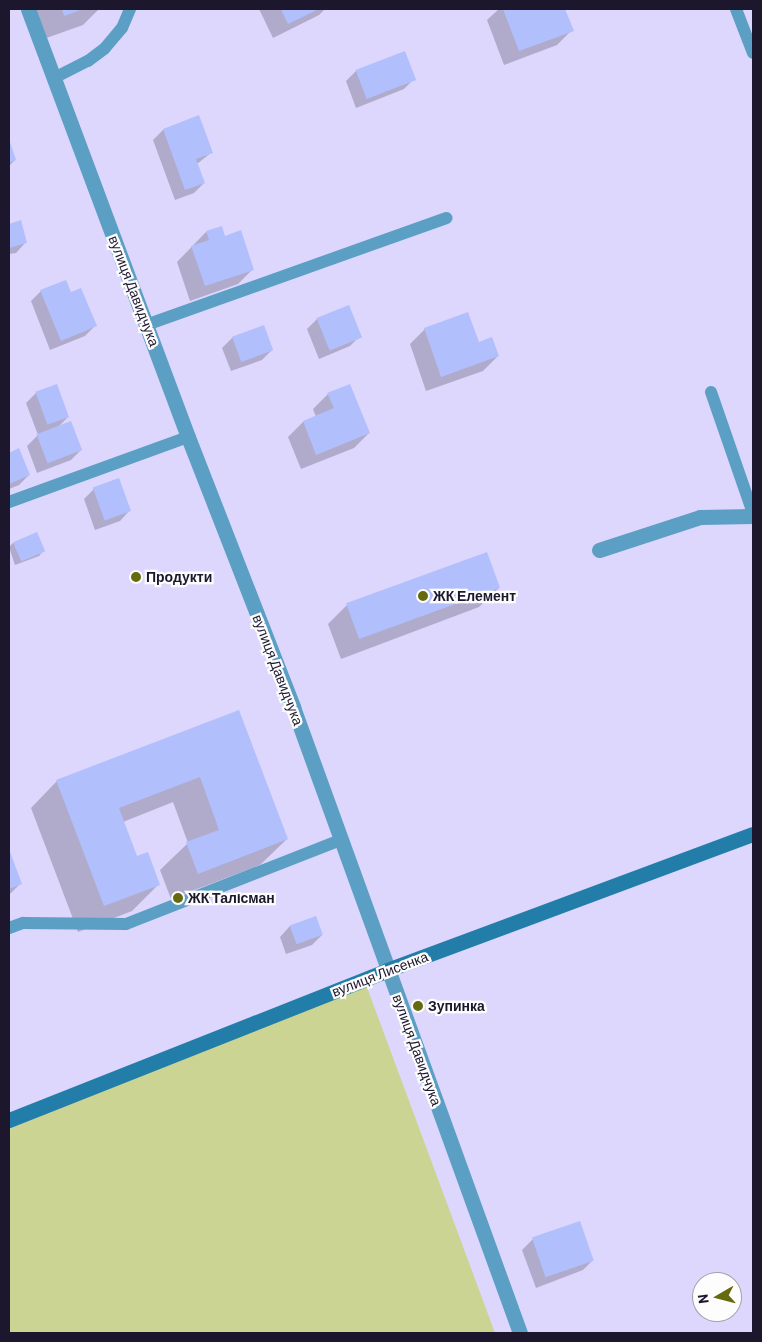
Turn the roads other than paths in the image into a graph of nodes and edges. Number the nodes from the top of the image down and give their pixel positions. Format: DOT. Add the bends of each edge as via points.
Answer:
graph roads {
  1 [pos="28,9"];
  2 [pos="130,9"];
  3 [pos="736,9"];
  4 [pos="753,54"];
  5 [pos="54,78"];
  6 [pos="446,218"];
  7 [pos="146,325"];
  8 [pos="711,392"];
  9 [pos="188,437"];
  10 [pos="9,502"];
  11 [pos="753,514"];
  12 [pos="599,550"];
  13 [pos="753,834"];
  14 [pos="340,840"];
  15 [pos="9,928"];
  16 [pos="387,970"];
  17 [pos="9,1120"];
  18 [pos="520,1333"];
  1 -- 5 [label="street, вулиця Давидчука"];
  2 -- 5 [label="lane" via="122,28 105,48 88,61"];
  3 -- 4 [label="lane"];
  5 -- 7 [label="street, вулиця Давидчука"];
  6 -- 7 [label="lane"];
  7 -- 9 [label="street, вулиця Давидчука"];
  8 -- 11 [label="lane"];
  9 -- 10 [label="lane"];
  9 -- 14 [label="street, вулиця Давидчука" via="293,707"];
  11 -- 12 [label="street" via="700,517"];
  13 -- 16 [label="street, вулиця Лисенка"];
  14 -- 15 [label="lane" via="126,924 23,923"];
  14 -- 16 [label="street, вулиця Давидчука"];
  16 -- 17 [label="street, вулиця Лисенка"];
  16 -- 18 [label="street, вулиця Давидчука"];
}
